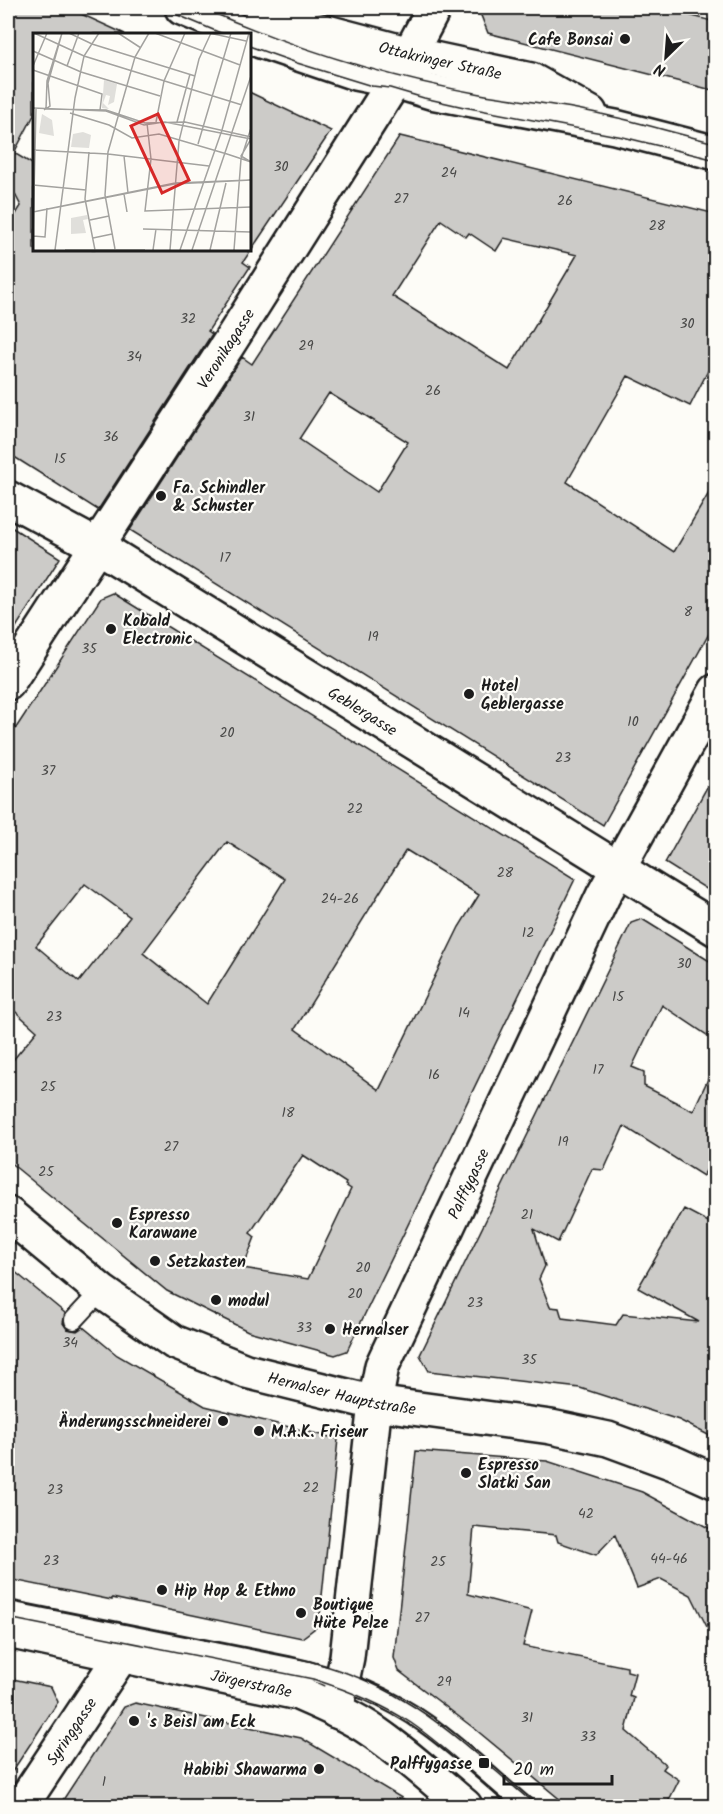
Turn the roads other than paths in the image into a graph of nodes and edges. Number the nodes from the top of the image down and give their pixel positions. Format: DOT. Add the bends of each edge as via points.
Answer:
graph roads {
  1 [pos="182,8"];
  2 [pos="260,8"];
  3 [pos="434,8"];
  4 [pos="242,33"];
  5 [pos="250,37"];
  6 [pos="402,68"];
  7 [pos="716,153"];
  8 [pos="8,498"];
  9 [pos="97,546"];
  10 [pos="8,683"];
  11 [pos="716,691"];
  12 [pos="617,868"];
  13 [pos="716,929"];
  14 [pos="8,1214"];
  15 [pos="101,1291"];
  16 [pos="75,1320"];
  17 [pos="375,1404"];
  18 [pos="716,1482"];
  19 [pos="8,1610"];
  20 [pos="8,1631"];
  21 [pos="121,1656"];
  22 [pos="339,1695"];
  23 [pos="21,1806"];
  24 [pos="465,1806"];
  25 [pos="524,1806"];
  1 -- 4 [label="street"];
  2 -- 6 [label="street, Ottakringer Straße"];
  3 -- 6 [label="street, Veronikagasse"];
  5 -- 6 [label="street, Ottakringer Straße" via="355,73"];
  6 -- 7 [label="street, Ottakringer Straße" via="430,92 615,127"];
  6 -- 9 [label="street, Veronikagasse"];
  8 -- 9 [label="street, Geblergasse"];
  9 -- 10 [label="street, Veronikagasse"];
  9 -- 12 [label="street, Geblergasse"];
  11 -- 12 [label="street, Palffygasse"];
  12 -- 13 [label="street, Geblergasse"];
  12 -- 17 [label="street, Palffygasse" via="382,1366"];
  14 -- 15 [label="street, Hernalser Hauptstraße"];
  15 -- 16 [label="lane"];
  15 -- 17 [label="street, Hernalser Hauptstraße" via="174,1342 246,1371"];
  17 -- 18 [label="street, Hernalser Hauptstraße" via="551,1427 608,1439"];
  17 -- 22 [label="street, Palffygasse" via="347,1657"];
  19 -- 22 [label="lane" via="288,1666"];
  20 -- 21 [label="street, Jörgerstraße"];
  21 -- 22 [label="street, Jörgerstraße" via="298,1694"];
  21 -- 23 [label="street, Syringgasse"];
  22 -- 24 [label="street, Jörgerstraße" via="369,1728"];
  22 -- 25 [label="lane" via="387,1700 428,1725"];
}
